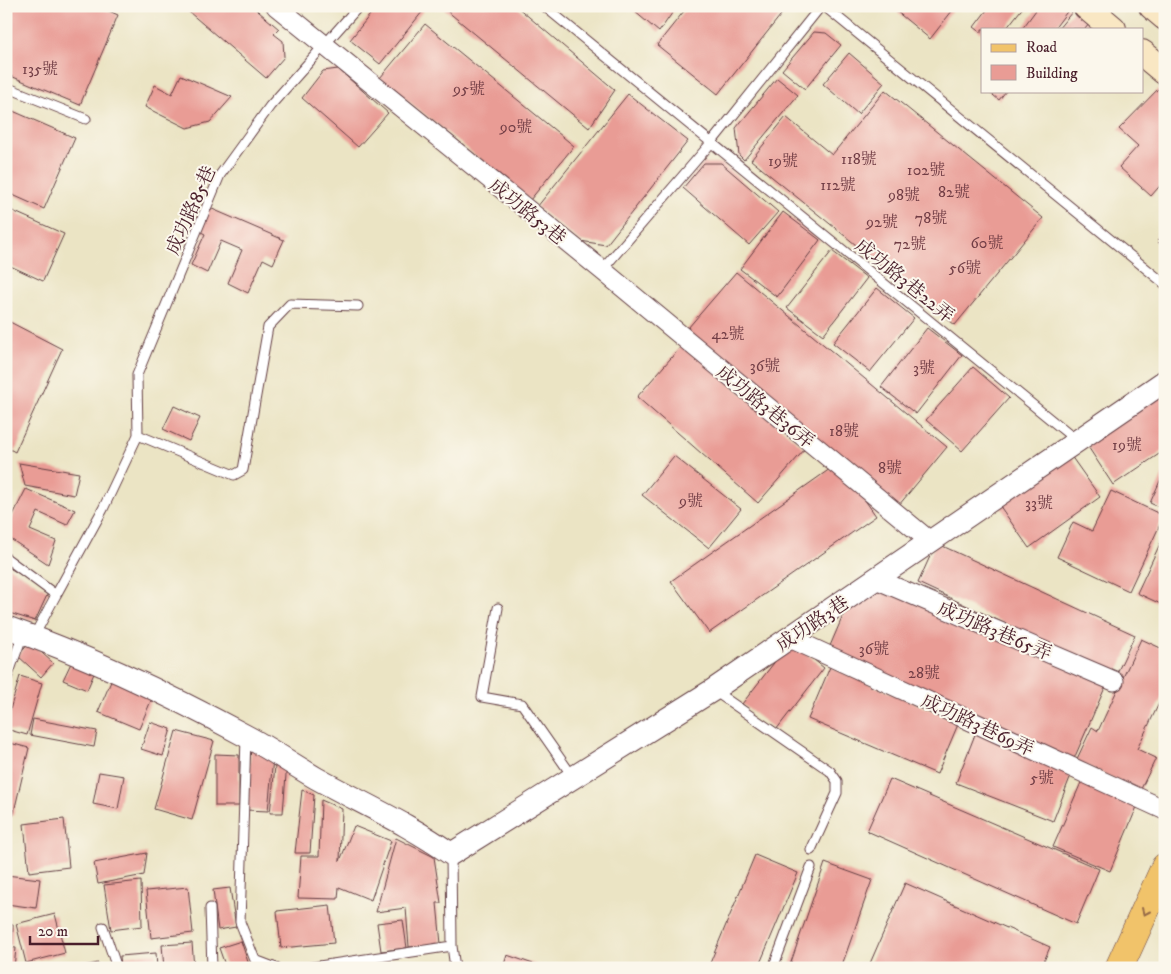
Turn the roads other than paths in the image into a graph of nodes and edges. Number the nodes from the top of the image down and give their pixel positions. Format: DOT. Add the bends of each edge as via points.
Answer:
graph roads {
  1 [pos="276,6"];
  2 [pos="359,6"];
  3 [pos="544,6"];
  4 [pos="822,6"];
  5 [pos="1086,6"];
  6 [pos="1152,6"];
  7 [pos="1165,17"];
  8 [pos="1112,28"];
  9 [pos="324,47"];
  10 [pos="1144,55"];
  11 [pos="1165,72"];
  12 [pos="6,87"];
  13 [pos="86,119"];
  14 [pos="711,143"];
  15 [pos="602,270"];
  16 [pos="1165,284"];
  17 [pos="358,306"];
  18 [pos="1165,381"];
  19 [pos="138,435"];
  20 [pos="1077,442"];
  21 [pos="931,542"];
  22 [pos="6,558"];
  23 [pos="876,579"];
  24 [pos="56,595"];
  25 [pos="498,608"];
  26 [pos="21,632"];
  27 [pos="790,638"];
  28 [pos="6,681"];
  29 [pos="1114,682"];
  30 [pos="713,690"];
  31 [pos="246,735"];
  32 [pos="573,778"];
  33 [pos="1165,810"];
  34 [pos="811,850"];
  35 [pos="451,854"];
  36 [pos="812,867"];
  37 [pos="1165,867"];
  38 [pos="210,908"];
  39 [pos="103,927"];
  40 [pos="452,946"];
  41 [pos="116,968"];
  42 [pos="212,968"];
  43 [pos="276,968"];
  44 [pos="306,968"];
  45 [pos="455,968"];
  46 [pos="773,968"];
  47 [pos="1119,968"];
  1 -- 9 [label="street, 成功路53巷"];
  2 -- 9 [label="lane, 成功路85巷"];
  3 -- 14 [label="lane"];
  4 -- 14 [label="lane"];
  4 -- 16 [label="lane"];
  5 -- 8 [label="main road"];
  6 -- 7 [label="main road"];
  9 -- 15 [label="street, 成功路53巷"];
  9 -- 19 [label="lane, 成功路85巷" via="270,106 220,175 137,375"];
  10 -- 11 [label="main road"];
  12 -- 13 [label="lane"];
  14 -- 15 [label="lane"];
  14 -- 20 [label="lane, 成功路3巷22弄"];
  15 -- 21 [label="street, 成功路3巷36弄"];
  17 -- 19 [label="lane" via="290,304 268,326 243,470 234,475"];
  18 -- 20 [label="street, 成功路3巷"];
  19 -- 24 [label="lane" via="103,509"];
  20 -- 21 [label="street, 成功路3巷"];
  21 -- 23 [label="street, 成功路3巷"];
  22 -- 24 [label="lane"];
  23 -- 27 [label="street, 成功路3巷"];
  23 -- 29 [label="street, 成功路3巷65弄"];
  24 -- 26 [label="lane"];
  25 -- 32 [label="lane" via="482,696 522,704"];
  26 -- 28 [label="lane"];
  26 -- 31 [label="street" via="126,676"];
  27 -- 30 [label="street, 成功路3巷"];
  27 -- 33 [label="street, 成功路3巷69弄"];
  30 -- 32 [label="street, 成功路3巷"];
  30 -- 34 [label="lane" via="830,771 838,781 837,793"];
  31 -- 35 [label="street" via="314,777 426,836"];
  31 -- 43 [label="lane" via="240,922 255,960"];
  32 -- 35 [label="street, 成功路3巷"];
  35 -- 40 [label="lane"];
  36 -- 46 [label="lane"];
  37 -- 47 [label="main road, one-way"];
  38 -- 42 [label="lane"];
  39 -- 41 [label="lane"];
  40 -- 44 [label="lane"];
  40 -- 45 [label="lane"];
}
